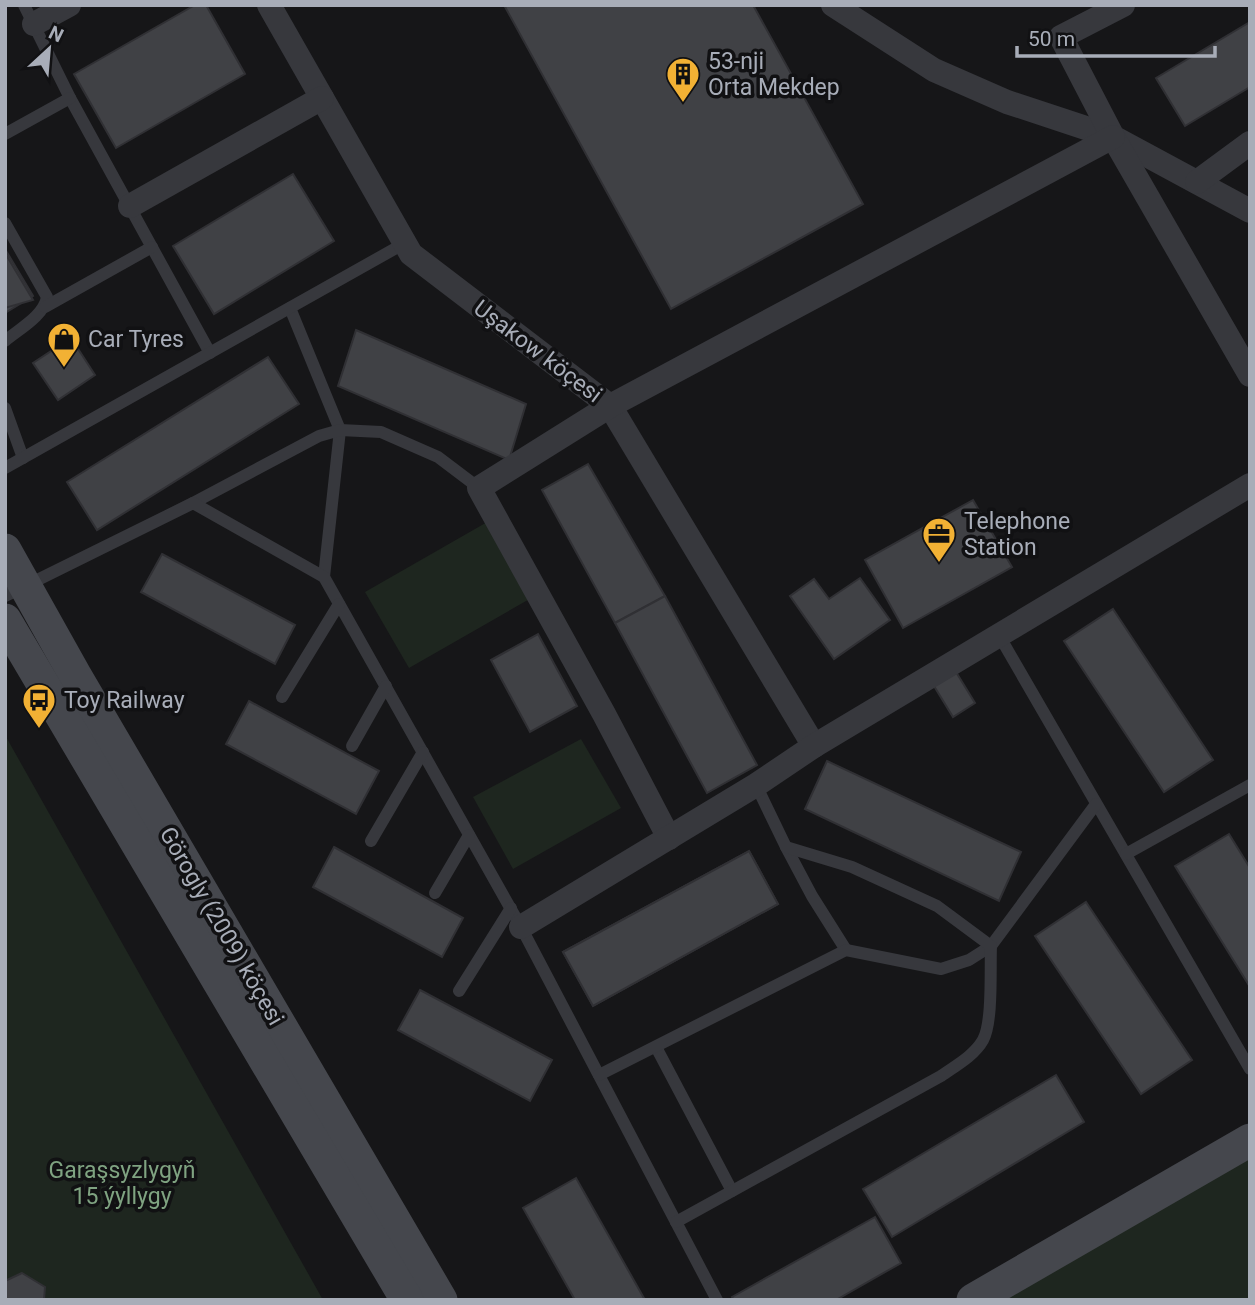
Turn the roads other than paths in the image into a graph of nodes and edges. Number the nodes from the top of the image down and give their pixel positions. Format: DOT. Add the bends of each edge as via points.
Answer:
graph roads {
  1 [pos="69,5"];
  2 [pos="269,5"];
  3 [pos="833,5"];
  4 [pos="1123,5"];
  5 [pos="29,15"];
  6 [pos="71,97"];
  7 [pos="322,98"];
  8 [pos="5,134"];
  9 [pos="1113,136"];
  10 [pos="1250,143"];
  11 [pos="1197,182"];
  12 [pos="130,206"];
  13 [pos="1250,211"];
  14 [pos="5,223"];
  15 [pos="405,243"];
  16 [pos="152,247"];
  17 [pos="45,307"];
  18 [pos="290,308"];
  19 [pos="5,341"];
  20 [pos="210,353"];
  21 [pos="1250,375"];
  22 [pos="610,406"];
  23 [pos="5,408"];
  24 [pos="340,430"];
  25 [pos="23,458"];
  26 [pos="5,468"];
  27 [pos="1250,485"];
  28 [pos="479,488"];
  29 [pos="193,503"];
  30 [pos="5,550"];
  31 [pos="324,577"];
  32 [pos="15,590"];
  33 [pos="339,604"];
  34 [pos="5,620"];
  35 [pos="1000,637"];
  36 [pos="386,686"];
  37 [pos="282,697"];
  38 [pos="352,746"];
  39 [pos="814,746"];
  40 [pos="423,752"];
  41 [pos="756,785"];
  42 [pos="1250,785"];
  43 [pos="1097,804"];
  44 [pos="469,835"];
  45 [pos="668,838"];
  46 [pos="371,841"];
  47 [pos="786,847"];
  48 [pos="1126,855"];
  49 [pos="435,893"];
  50 [pos="516,918"];
  51 [pos="990,946"];
  52 [pos="846,950"];
  53 [pos="459,991"];
  54 [pos="656,1047"];
  55 [pos="1250,1069"];
  56 [pos="599,1075"];
  57 [pos="1250,1140"];
  58 [pos="732,1191"];
  59 [pos="676,1222"];
  60 [pos="407,1300"];
  61 [pos="441,1300"];
  62 [pos="717,1300"];
  63 [pos="973,1300"];
  1 -- 5 [label="street"];
  2 -- 7 [label="street, Uşakow köçesi"];
  3 -- 9 [label="street" via="934,70 1007,102"];
  4 -- 9 [label="street" via="1061,37"];
  5 -- 6 [label="lane"];
  6 -- 8 [label="lane"];
  6 -- 12 [label="lane"];
  7 -- 12 [label="street"];
  7 -- 15 [label="street, Uşakow köçesi"];
  9 -- 11 [label="street"];
  9 -- 21 [label="street"];
  9 -- 22 [label="street"];
  10 -- 11 [label="street"];
  11 -- 13 [label="street"];
  12 -- 16 [label="lane"];
  14 -- 17 [label="lane" via="47,297"];
  15 -- 18 [label="lane"];
  15 -- 22 [label="street, Uşakow köçesi" via="411,254"];
  16 -- 17 [label="lane"];
  16 -- 20 [label="lane"];
  17 -- 19 [label="lane"];
  18 -- 20 [label="lane"];
  18 -- 24 [label="lane"];
  20 -- 25 [label="lane"];
  22 -- 28 [label="street"];
  22 -- 39 [label="street, Uşakow köçesi"];
  23 -- 25 [label="lane"];
  24 -- 28 [label="lane" via="381,432 438,457"];
  24 -- 29 [label="lane" via="319,436"];
  24 -- 31 [label="lane"];
  25 -- 26 [label="lane"];
  27 -- 35 [label="street"];
  28 -- 45 [label="street"];
  29 -- 31 [label="lane"];
  29 -- 32 [label="lane"];
  30 -- 32 [label="street, Görogly (2009) köçesi"];
  31 -- 33 [label="lane"];
  32 -- 61 [label="street, Görogly (2009) köçesi" via="75,675"];
  33 -- 36 [label="lane"];
  33 -- 37 [label="lane"];
  34 -- 60 [label="street, Görogly (2009) köçesi"];
  35 -- 39 [label="street"];
  35 -- 43 [label="lane"];
  36 -- 38 [label="lane"];
  36 -- 40 [label="lane"];
  39 -- 41 [label="street"];
  40 -- 44 [label="lane"];
  40 -- 46 [label="lane"];
  41 -- 45 [label="street"];
  41 -- 47 [label="lane"];
  42 -- 48 [label="lane"];
  43 -- 48 [label="lane"];
  43 -- 51 [label="lane"];
  44 -- 49 [label="lane"];
  44 -- 50 [label="lane"];
  45 -- 50 [label="street"];
  47 -- 51 [label="lane" via="852,867 937,906"];
  47 -- 52 [label="lane"];
  48 -- 55 [label="lane"];
  50 -- 53 [label="lane"];
  50 -- 56 [label="lane"];
  51 -- 52 [label="lane" via="969,960 941,969"];
  51 -- 58 [label="lane" via="990,1019 983,1040 966,1059"];
  52 -- 54 [label="lane"];
  54 -- 56 [label="lane"];
  54 -- 58 [label="lane"];
  56 -- 59 [label="lane"];
  57 -- 63 [label="street"];
  58 -- 59 [label="lane"];
  59 -- 62 [label="lane"];
}
